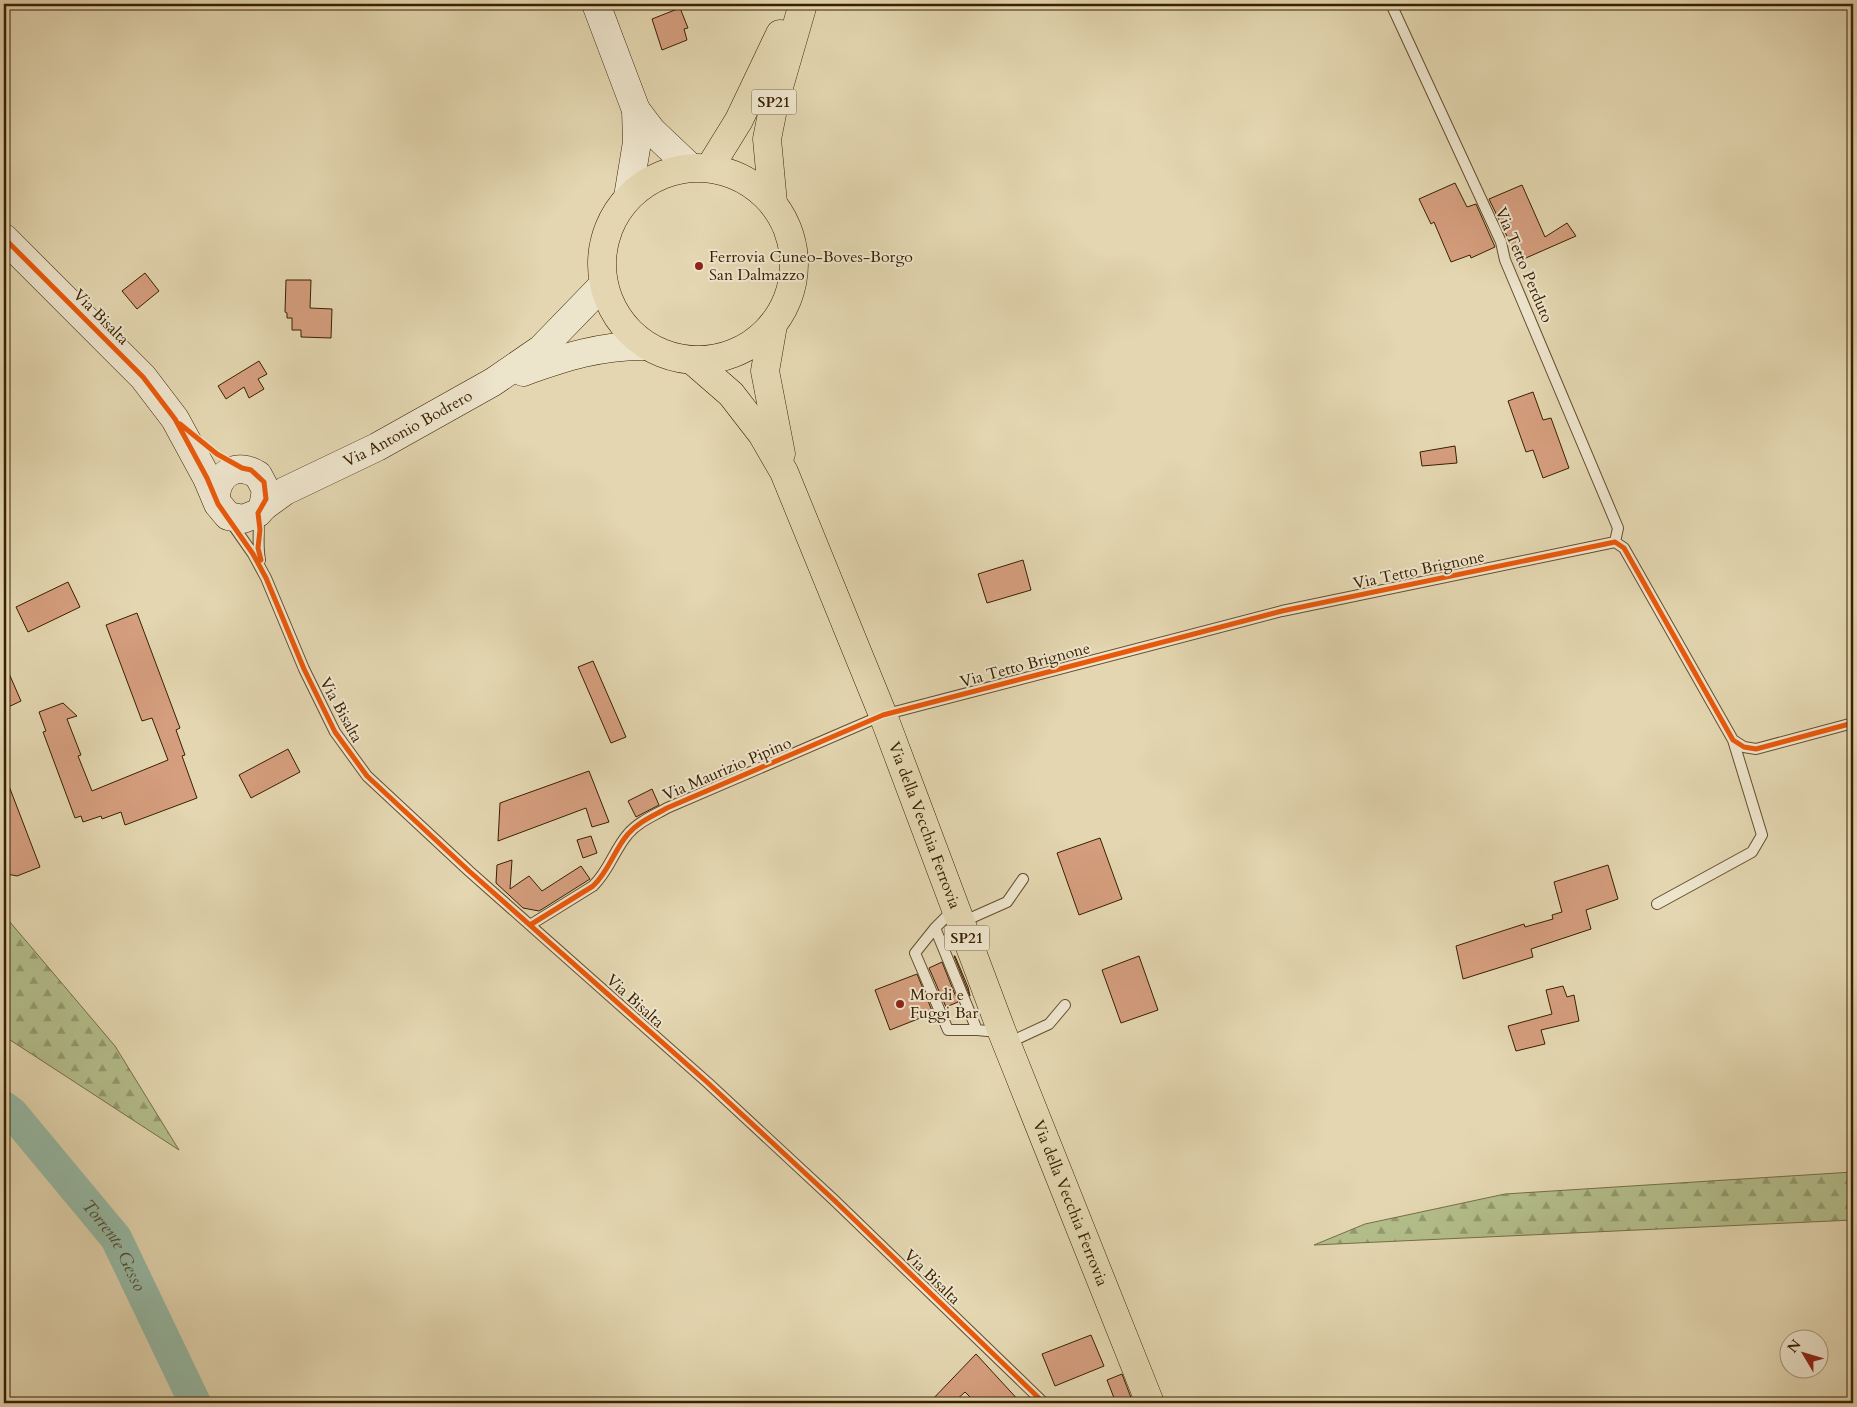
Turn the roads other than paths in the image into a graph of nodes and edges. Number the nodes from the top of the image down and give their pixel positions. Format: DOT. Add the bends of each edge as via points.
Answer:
graph roads {
  1 [pos="596,4"];
  2 [pos="795,4"];
  3 [pos="803,4"];
  4 [pos="1391,4"];
  5 [pos="636,110"];
  6 [pos="700,167"];
  7 [pos="628,197"];
  8 [pos="774,203"];
  9 [pos="4,238"];
  10 [pos="603,286"];
  11 [pos="773,325"];
  12 [pos="646,346"];
  13 [pos="693,361"];
  14 [pos="493,382"];
  15 [pos="175,419"];
  16 [pos="247,469"];
  17 [pos="322,472"];
  18 [pos="784,472"];
  19 [pos="219,503"];
  20 [pos="260,510"];
  21 [pos="1615,542"];
  22 [pos="266,578"];
  23 [pos="883,715"];
  24 [pos="1853,723"];
  25 [pos="1734,740"];
  26 [pos="1023,879"];
  27 [pos="1657,904"];
  28 [pos="950,920"];
  29 [pos="530,925"];
  30 [pos="1065,1005"];
  31 [pos="995,1035"];
  32 [pos="1044,1403"];
  33 [pos="1150,1403"];
  1 -- 5 [label="main road"];
  2 -- 6 [label="main road, SP21" via="739,120"];
  3 -- 8 [label="main road, SP21" via="767,139"];
  4 -- 21 [label="lane, Via Tetto Perduto" via="1500,242 1618,528"];
  5 -- 6 [label="main road" via="659,138"];
  5 -- 7 [label="main road" via="637,142"];
  6 -- 7 [label="main road" via="667,172 646,182"];
  6 -- 8 [label="main road" via="734,174 756,186"];
  7 -- 10 [label="main road" via="604,238"];
  8 -- 11 [label="main road" via="790,231 795,264 789,296"];
  9 -- 15 [label="main road, Via Bisalta" via="143,377"];
  10 -- 12 [label="main road" via="627,330"];
  10 -- 14 [label="main road, Via Antonio Bodrero" via="541,349"];
  11 -- 13 [label="main road" via="750,345 723,357"];
  11 -- 18 [label="main road, Via della Vecchia Ferrovia / SP21" via="765,371"];
  12 -- 13 [label="main road" via="669,356"];
  12 -- 14 [label="main road, Via Antonio Bodrero" via="618,345 562,358"];
  13 -- 18 [label="main road, Via della Vecchia Ferrovia / SP21" via="731,394 762,434"];
  14 -- 17 [label="main road, Via Antonio Bodrero" via="377,447"];
  15 -- 16 [label="main road, Via Bisalta" via="204,445"];
  15 -- 19 [label="main road, Via Bisalta"];
  16 -- 17 [label="main road, Via Antonio Bodrero" via="287,476"];
  16 -- 19 [label="main road" via="226,474 220,480"];
  16 -- 20 [label="main road, Via Bisalta" via="264,482 266,499"];
  17 -- 20 [label="main road, Via Antonio Bodrero" via="285,491"];
  18 -- 23 [label="main road, Via della Vecchia Ferrovia / SP21"];
  19 -- 20 [label="main road" via="228,516 243,519"];
  19 -- 22 [label="lane, Via Bisalta"];
  20 -- 22 [label="lane, Via Bisalta" via="258,548"];
  21 -- 23 [label="lane, Via Tetto Brignone" via="1282,611"];
  21 -- 25 [label="lane" via="1624,548"];
  22 -- 29 [label="lane, Via Bisalta" via="335,732 368,776"];
  23 -- 28 [label="main road, Via della Vecchia Ferrovia / SP21"];
  23 -- 29 [label="lane, Via Maurizio Pipino" via="667,808 636,825 626,835 602,878"];
  24 -- 25 [label="lane" via="1756,749 1744,747"];
  25 -- 27 [label="lane" via="1762,835 1752,852"];
  26 -- 28 [label="lane" via="1007,902"];
  28 -- 31 [label="main road, Via della Vecchia Ferrovia / SP21"];
  28 -- 31 [label="lane" via="915,953 948,1030"];
  29 -- 32 [label="lane, Via Bisalta" via="834,1200"];
  30 -- 31 [label="lane" via="1049,1024"];
  31 -- 33 [label="main road, Via della Vecchia Ferrovia / SP21"];
}
